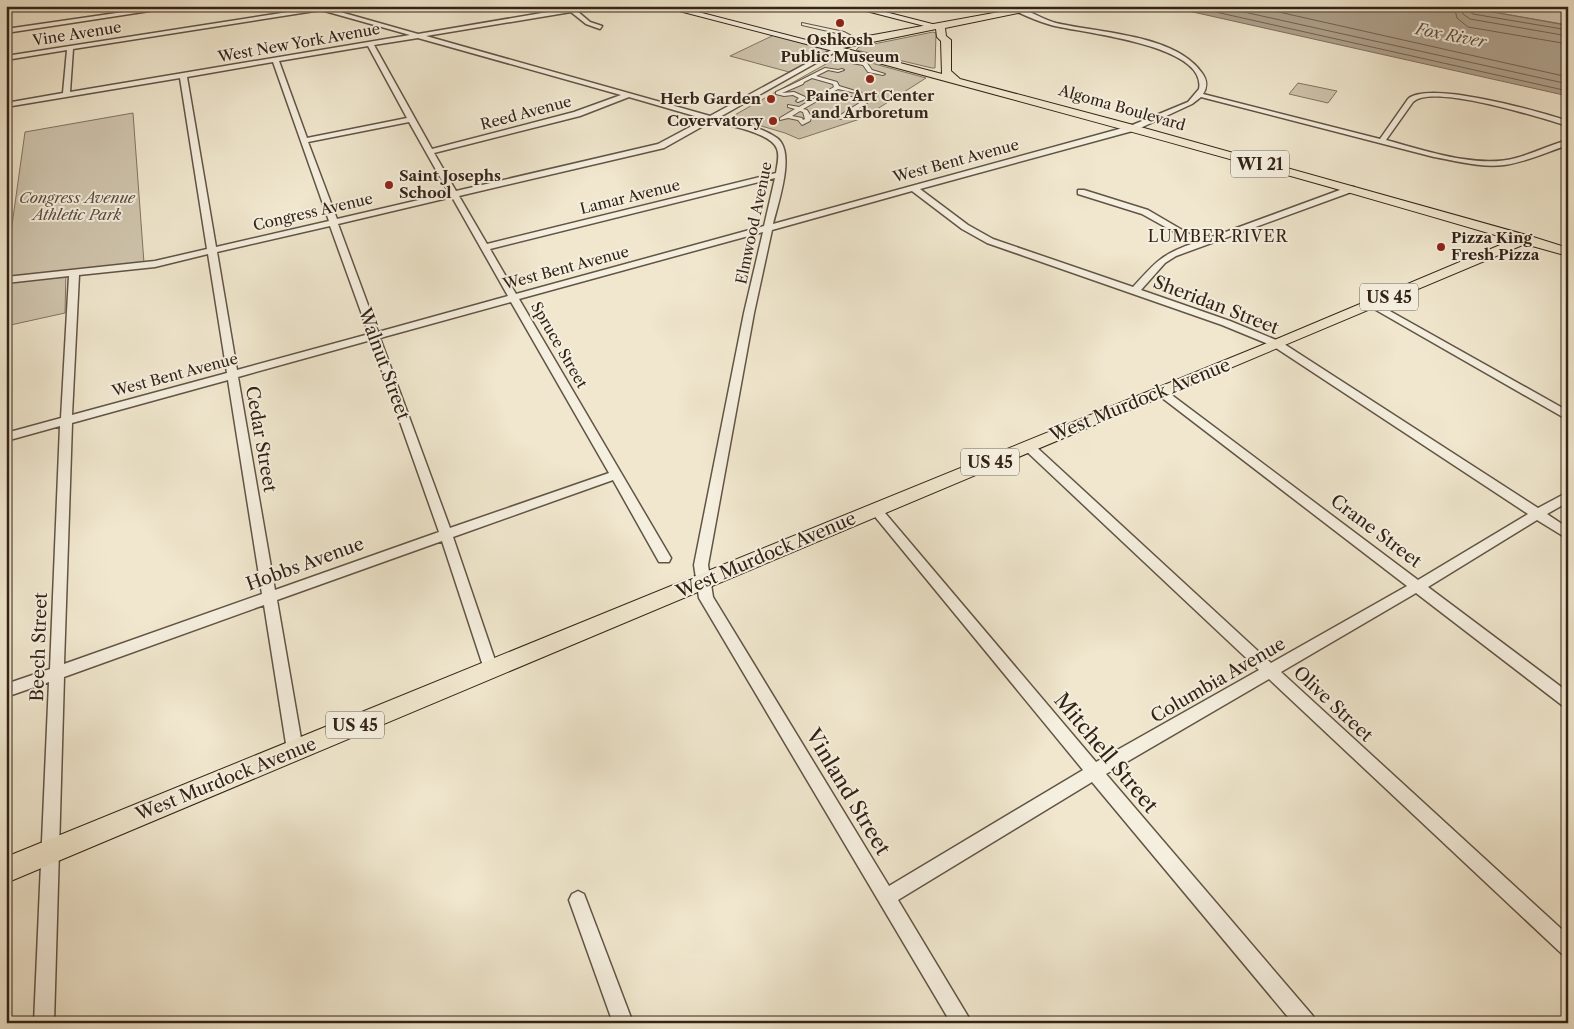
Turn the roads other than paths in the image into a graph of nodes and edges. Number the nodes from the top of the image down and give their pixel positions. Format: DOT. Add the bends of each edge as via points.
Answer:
graph roads {
  1 [pos="14,6"];
  2 [pos="179,6"];
  3 [pos="312,6"];
  4 [pos="330,6"];
  5 [pos="595,6"];
  6 [pos="664,6"];
  7 [pos="851,6"];
  8 [pos="1008,6"];
  9 [pos="1048,6"];
  10 [pos="6,7"];
  11 [pos="321,9"];
  12 [pos="574,10"];
  13 [pos="1023,11"];
  14 [pos="803,24"];
  15 [pos="944,26"];
  16 [pos="600,27"];
  17 [pos="6,31"];
  18 [pos="417,36"];
  19 [pos="855,39"];
  20 [pos="370,44"];
  21 [pos="70,48"];
  22 [pos="842,55"];
  23 [pos="6,58"];
  24 [pos="274,60"];
  25 [pos="870,62"];
  26 [pos="946,69"];
  27 [pos="918,71"];
  28 [pos="883,74"];
  29 [pos="183,75"];
  30 [pos="811,76"];
  31 [pos="955,79"];
  32 [pos="836,86"];
  33 [pos="860,93"];
  34 [pos="66,95"];
  35 [pos="628,95"];
  36 [pos="1200,95"];
  37 [pos="851,98"];
  38 [pos="798,101"];
  39 [pos="805,104"];
  40 [pos="6,105"];
  41 [pos="794,107"];
  42 [pos="808,117"];
  43 [pos="712,118"];
  44 [pos="413,119"];
  45 [pos="1568,124"];
  46 [pos="1133,128"];
  47 [pos="304,140"];
  48 [pos="1382,141"];
  49 [pos="1568,142"];
  50 [pos="430,152"];
  51 [pos="780,174"];
  52 [pos="913,188"];
  53 [pos="1351,189"];
  54 [pos="1081,192"];
  55 [pos="456,195"];
  56 [pos="1388,199"];
  57 [pos="334,223"];
  58 [pos="768,228"];
  59 [pos="1526,239"];
  60 [pos="1201,244"];
  61 [pos="486,247"];
  62 [pos="1500,250"];
  63 [pos="212,251"];
  64 [pos="1568,252"];
  65 [pos="74,273"];
  66 [pos="6,280"];
  67 [pos="1134,292"];
  68 [pos="514,298"];
  69 [pos="1372,304"];
  70 [pos="373,336"];
  71 [pos="1277,344"];
  72 [pos="232,375"];
  73 [pos="1161,392"];
  74 [pos="1568,416"];
  75 [pos="66,421"];
  76 [pos="6,437"];
  77 [pos="1028,446"];
  78 [pos="617,474"];
  79 [pos="1568,496"];
  80 [pos="876,510"];
  81 [pos="1536,514"];
  82 [pos="446,534"];
  83 [pos="1568,534"];
  84 [pos="664,558"];
  85 [pos="704,582"];
  86 [pos="1418,586"];
  87 [pos="271,596"];
  88 [pos="491,669"];
  89 [pos="1270,672"];
  90 [pos="57,673"];
  91 [pos="6,691"];
  92 [pos="1568,702"];
  93 [pos="295,750"];
  94 [pos="1094,772"];
  95 [pos="49,852"];
  96 [pos="6,870"];
  97 [pos="887,897"];
  98 [pos="578,900"];
  99 [pos="1568,948"];
  100 [pos="44,1023"];
  101 [pos="623,1023"];
  102 [pos="962,1023"];
  103 [pos="1306,1023"];
  1 -- 10 [label="street"];
  2 -- 17 [label="street"];
  3 -- 11 [label="street, Elmwood Avenue"];
  4 -- 11 [label="street, Vine Avenue"];
  5 -- 12 [label="street, West New York Avenue"];
  6 -- 22 [label="main road, Algoma Boulevard"];
  7 -- 15 [label="main road"];
  8 -- 13 [label="street"];
  9 -- 13 [label="main road, Congress Avenue"];
  11 -- 18 [label="street, Elmwood Avenue"];
  11 -- 21 [label="street, Vine Avenue"];
  12 -- 16 [label="street"];
  12 -- 18 [label="street, West New York Avenue"];
  13 -- 15 [label="main road, Congress Avenue"];
  13 -- 36 [label="street" via="1049,23 1121,37 1170,52 1201,74 1203,86"];
  14 -- 19 [label="street"];
  15 -- 22 [label="main road, Congress Avenue" via="872,40"];
  15 -- 26 [label="main road" via="942,37 946,40"];
  18 -- 20 [label="street, West New York Avenue"];
  18 -- 35 [label="street, Elmwood Avenue"];
  20 -- 24 [label="street, West New York Avenue"];
  20 -- 44 [label="street, Spruce Street"];
  21 -- 23 [label="street, Vine Avenue"];
  21 -- 34 [label="street"];
  22 -- 25 [label="main road, Algoma Boulevard / WI 21"];
  22 -- 30 [label="street" via="837,66 842,70 828,69"];
  22 -- 43 [label="street, Congress Avenue"];
  24 -- 29 [label="street, West New York Avenue"];
  24 -- 47 [label="street, Walnut Street"];
  25 -- 27 [label="main road, Algoma Boulevard / WI 21"];
  25 -- 28 [label="street" via="870,71"];
  26 -- 27 [label="main road"];
  26 -- 31 [label="main road"];
  27 -- 31 [label="main road, Algoma Boulevard / WI 21"];
  29 -- 34 [label="street, West New York Avenue"];
  29 -- 63 [label="street, Cedar Street"];
  30 -- 32 [label="street"];
  30 -- 38 [label="street" via="794,91 803,98"];
  31 -- 46 [label="main road, Algoma Boulevard / WI 21"];
  32 -- 33 [label="street"];
  32 -- 39 [label="street" via="814,100 821,104"];
  34 -- 40 [label="street, West New York Avenue"];
  35 -- 43 [label="street, Elmwood Avenue"];
  35 -- 50 [label="street, Reed Avenue" via="576,114"];
  36 -- 46 [label="street, West Bent Avenue" via="1182,108"];
  36 -- 48 [label="street"];
  37 -- 42 [label="street" via="865,102 840,118"];
  38 -- 39 [label="street"];
  38 -- 41 [label="street" via="790,99 783,104"];
  39 -- 41 [label="street"];
  41 -- 42 [label="street" via="805,111"];
  41 -- 42 [label="street" via="784,118 800,119 802,123"];
  43 -- 51 [label="street, Elmwood Avenue" via="774,138 782,149"];
  43 -- 55 [label="street, Congress Avenue" via="664,145"];
  44 -- 47 [label="street"];
  44 -- 50 [label="street, Spruce Street"];
  45 -- 48 [label="street" via="1460,97 1426,94 1412,100"];
  46 -- 52 [label="street, West Bent Avenue"];
  46 -- 53 [label="main road, Algoma Boulevard / WI 21"];
  47 -- 57 [label="street, Walnut Street"];
  48 -- 49 [label="street" via="1489,164 1518,160"];
  50 -- 55 [label="street, Spruce Street"];
  51 -- 58 [label="street, Elmwood Avenue"];
  51 -- 61 [label="street, Lamar Avenue"];
  52 -- 58 [label="street, West Bent Avenue"];
  52 -- 67 [label="street, Sheridan Street" via="965,227 990,241"];
  53 -- 56 [label="main road, Algoma Boulevard / WI 21"];
  53 -- 60 [label="street"];
  54 -- 60 [label="street" via="1145,212"];
  55 -- 57 [label="street, Congress Avenue"];
  55 -- 61 [label="street, Spruce Street"];
  56 -- 59 [label="main road, Algoma Boulevard / WI 21"];
  56 -- 62 [label="main road" via="1493,236 1501,242"];
  57 -- 63 [label="street, Congress Avenue"];
  57 -- 70 [label="street, Walnut Street"];
  58 -- 68 [label="street, West Bent Avenue"];
  58 -- 85 [label="street, Elmwood Avenue" via="701,565"];
  59 -- 62 [label="main road, West Murdock Avenue / US 45"];
  59 -- 64 [label="main road, Algoma Boulevard"];
  60 -- 67 [label="street" via="1167,257"];
  61 -- 68 [label="street, Spruce Street"];
  62 -- 69 [label="main road, West Murdock Avenue / US 45"];
  63 -- 65 [label="street, Congress Avenue" via="139,267"];
  63 -- 72 [label="street, Cedar Street"];
  65 -- 66 [label="street, Congress Avenue"];
  65 -- 75 [label="street, Beech Street"];
  67 -- 71 [label="street, Sheridan Street"];
  68 -- 70 [label="street, West Bent Avenue"];
  68 -- 78 [label="street, Spruce Street"];
  69 -- 71 [label="main road, West Murdock Avenue / US 45"];
  69 -- 74 [label="street"];
  70 -- 72 [label="street, West Bent Avenue"];
  70 -- 82 [label="street, Walnut Street"];
  71 -- 73 [label="main road, West Murdock Avenue / US 45"];
  71 -- 81 [label="street, Sheridan Street"];
  72 -- 75 [label="street, West Bent Avenue"];
  72 -- 87 [label="street, Cedar Street"];
  73 -- 77 [label="main road, West Murdock Avenue / US 45"];
  73 -- 86 [label="street, Crane Street"];
  75 -- 76 [label="street, West Bent Avenue"];
  75 -- 90 [label="street, Beech Street"];
  77 -- 80 [label="main road, West Murdock Avenue / US 45"];
  77 -- 89 [label="street, Olive Street"];
  78 -- 82 [label="street, Hobbs Avenue"];
  78 -- 84 [label="street, Spruce Street"];
  79 -- 81 [label="street, Columbia Avenue"];
  80 -- 85 [label="main road, West Murdock Avenue / US 45"];
  80 -- 94 [label="street, Mitchell Street"];
  81 -- 83 [label="street, Sheridan Street"];
  81 -- 86 [label="street, Columbia Avenue"];
  82 -- 87 [label="street, Hobbs Avenue"];
  82 -- 88 [label="street, Walnut Street"];
  85 -- 88 [label="main road, West Murdock Avenue / US 45"];
  85 -- 97 [label="street, Vinland Street" via="706,598"];
  86 -- 89 [label="street, Columbia Avenue"];
  86 -- 92 [label="street, Crane Street"];
  87 -- 90 [label="street, Hobbs Avenue"];
  87 -- 93 [label="street, Cedar Street"];
  88 -- 93 [label="main road, West Murdock Avenue / US 45"];
  89 -- 94 [label="street, Columbia Avenue"];
  89 -- 99 [label="street, Olive Street"];
  90 -- 91 [label="street, Hobbs Avenue"];
  90 -- 95 [label="street, Beech Street"];
  93 -- 95 [label="main road, West Murdock Avenue / US 45"];
  94 -- 97 [label="street, Columbia Avenue"];
  94 -- 103 [label="street, Mitchell Street"];
  95 -- 96 [label="main road, West Murdock Avenue / US 45"];
  95 -- 100 [label="street, Beech Street"];
  97 -- 102 [label="street, Vinland Street"];
  98 -- 101 [label="street"];
}
